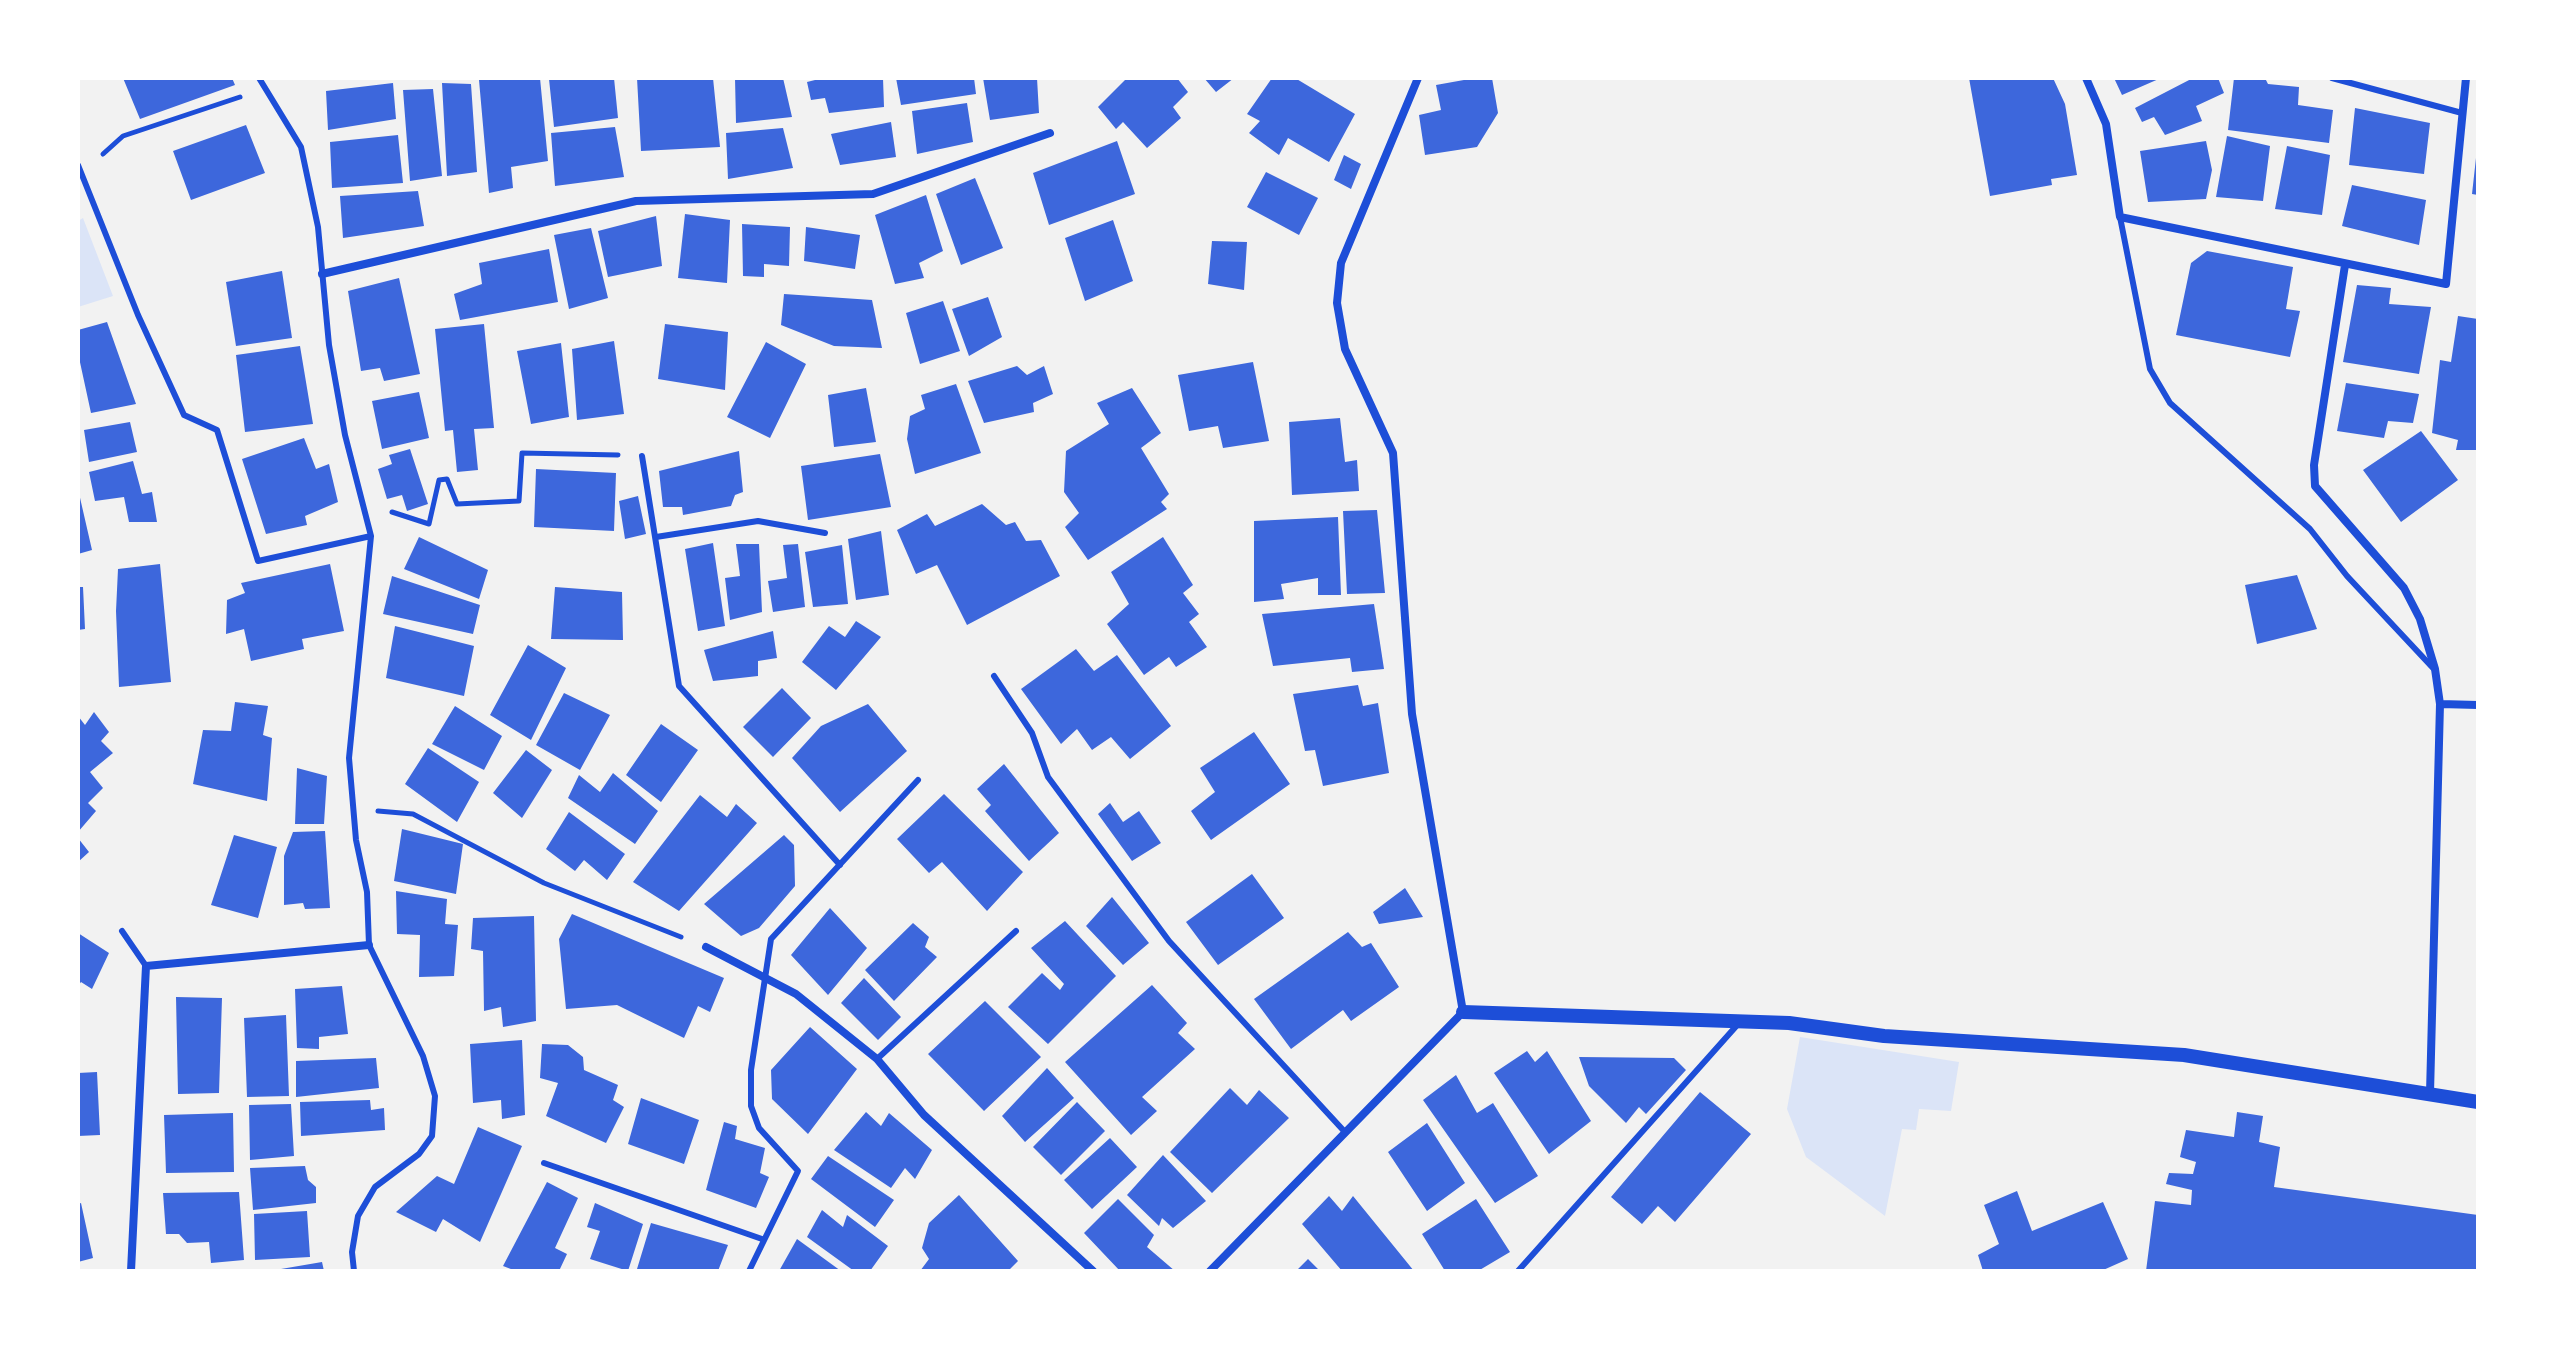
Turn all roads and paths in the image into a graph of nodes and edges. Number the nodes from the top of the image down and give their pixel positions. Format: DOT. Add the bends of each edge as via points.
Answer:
graph roads {
  1 [pos="259,78"];
  2 [pos="1418,78"];
  3 [pos="2086,78"];
  4 [pos="2332,78"];
  5 [pos="2466,78"];
  6 [pos="265,88"];
  7 [pos="2462,113"];
  8 [pos="1050,133"];
  9 [pos="79,169"];
  10 [pos="2120,217"];
  11 [pos="2345,265"];
  12 [pos="322,274"];
  13 [pos="642,456"];
  14 [pos="365,503"];
  15 [pos="825,533"];
  16 [pos="371,536"];
  17 [pos="656,537"];
  18 [pos="2435,669"];
  19 [pos="994,676"];
  20 [pos="2440,704"];
  21 [pos="2478,705"];
  22 [pos="918,780"];
  23 [pos="353,809"];
  24 [pos="840,865"];
  25 [pos="122,931"];
  26 [pos="1016,931"];
  27 [pos="369,945"];
  28 [pos="706,947"];
  29 [pos="146,966"];
  30 [pos="763,975"];
  31 [pos="1463,1012"];
  32 [pos="1739,1022"];
  33 [pos="877,1059"];
  34 [pos="2430,1093"];
  35 [pos="2478,1102"];
  36 [pos="1344,1131"];
  37 [pos="544,1163"];
  38 [pos="762,1239"];
  39 [pos="131,1271"];
  40 [pos="354,1271"];
  41 [pos="749,1271"];
  42 [pos="1093,1271"];
  43 [pos="1210,1271"];
  44 [pos="1518,1271"];
  1 -- 6 [label="lane"];
  2 -- 31 [label="street" via="1345,251 1337,303 1345,349 1393,453 1412,714"];
  3 -- 10 [label="street" via="2106,124"];
  4 -- 7 [label="lane"];
  5 -- 7 [label="street"];
  6 -- 9 [label="path" via="123,136"];
  6 -- 12 [label="lane" via="301,147"];
  7 -- 11 [label="street" via="2446,284"];
  8 -- 12 [label="street" via="873,194 636,201"];
  9 -- 16 [label="lane" via="184,415 217,430 258,561"];
  10 -- 11 [label="street"];
  10 -- 18 [label="lane" via="2150,369 2170,403 2310,529"];
  11 -- 18 [label="street" via="2315,486 2404,588"];
  12 -- 14 [label="lane" via="345,435"];
  13 -- 14 [label="path" via="522,453 519,501 457,504 447,479 439,480 429,524"];
  13 -- 17 [label="lane"];
  14 -- 16 [label="lane"];
  15 -- 17 [label="lane" via="758,521"];
  16 -- 23 [label="lane" via="349,758"];
  17 -- 24 [label="lane" via="679,686"];
  18 -- 20 [label="street"];
  19 -- 36 [label="lane" via="1032,733 1048,777 1169,941"];
  20 -- 21 [label="street"];
  20 -- 34 [label="street"];
  22 -- 24 [label="lane"];
  23 -- 27 [label="lane" via="367,892"];
  23 -- 28 [label="path" via="413,814 544,883"];
  24 -- 30 [label="lane" via="771,939"];
  25 -- 29 [label="lane"];
  26 -- 33 [label="lane"];
  27 -- 29 [label="street"];
  27 -- 40 [label="lane" via="423,1056 435,1096 432,1136 419,1154 375,1187 358,1216"];
  28 -- 30 [label="street"];
  29 -- 39 [label="street"];
  30 -- 33 [label="street" via="796,994"];
  30 -- 38 [label="lane" via="751,1106 759,1128 798,1171"];
  31 -- 32 [label="street"];
  31 -- 36 [label="street"];
  32 -- 34 [label="street" via="2184,1055"];
  32 -- 44 [label="lane"];
  33 -- 42 [label="street" via="924,1115"];
  34 -- 35 [label="street"];
  36 -- 43 [label="street"];
  37 -- 38 [label="lane"];
  38 -- 41 [label="lane"];
}
